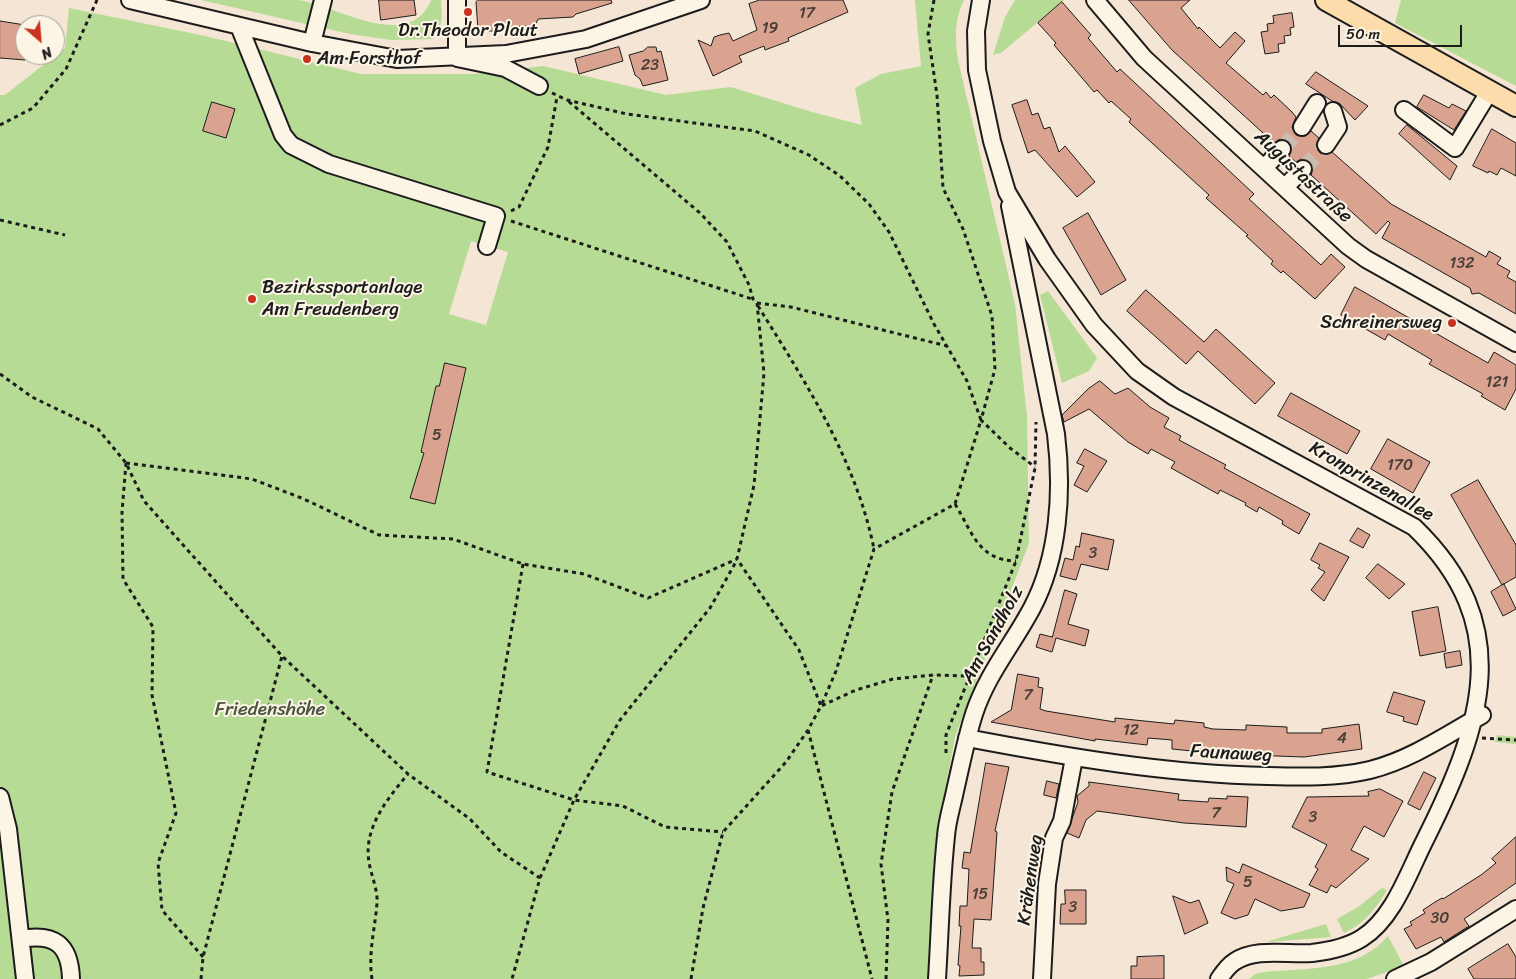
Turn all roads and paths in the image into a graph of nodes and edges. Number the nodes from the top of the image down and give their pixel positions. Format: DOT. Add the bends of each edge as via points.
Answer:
graph roads {
  1 [pos="97,0"];
  2 [pos="130,0"];
  3 [pos="323,0"];
  4 [pos="457,0"];
  5 [pos="701,0"];
  6 [pos="934,0"];
  7 [pos="981,0"];
  8 [pos="992,0"];
  9 [pos="1095,0"];
  10 [pos="1326,0"];
  11 [pos="978,22"];
  12 [pos="239,26"];
  13 [pos="312,43"];
  14 [pos="457,58"];
  15 [pos="539,86"];
  16 [pos="1489,92"];
  17 [pos="557,96"];
  18 [pos="1317,103"];
  19 [pos="1516,106"];
  20 [pos="1334,110"];
  21 [pos="1404,110"];
  22 [pos="0,125"];
  23 [pos="1302,127"];
  24 [pos="1326,144"];
  25 [pos="1282,149"];
  26 [pos="1264,168"];
  27 [pos="1303,169"];
  28 [pos="1285,187"];
  29 [pos="1008,192"];
  30 [pos="496,216"];
  31 [pos="0,220"];
  32 [pos="65,234"];
  33 [pos="487,246"];
  34 [pos="753,299"];
  35 [pos="757,303"];
  36 [pos="1516,343"];
  37 [pos="948,346"];
  38 [pos="0,374"];
  39 [pos="1036,419"];
  40 [pos="981,420"];
  41 [pos="126,462"];
  42 [pos="1035,468"];
  43 [pos="955,504"];
  44 [pos="874,549"];
  45 [pos="737,559"];
  46 [pos="1016,561"];
  47 [pos="523,564"];
  48 [pos="282,656"];
  49 [pos="933,675"];
  50 [pos="969,676"];
  51 [pos="821,706"];
  52 [pos="1482,715"];
  53 [pos="808,730"];
  54 [pos="967,738"];
  55 [pos="1498,739"];
  56 [pos="1516,740"];
  57 [pos="946,755"];
  58 [pos="1074,758"];
  59 [pos="408,774"];
  60 [pos="0,797"];
  61 [pos="574,800"];
  62 [pos="723,832"];
  63 [pos="540,878"];
  64 [pos="1516,909"];
  65 [pos="21,939"];
  66 [pos="203,957"];
  67 [pos="24,979"];
  68 [pos="71,979"];
  69 [pos="201,979"];
  70 [pos="372,979"];
  71 [pos="512,979"];
  72 [pos="690,979"];
  73 [pos="872,979"];
  74 [pos="886,979"];
  75 [pos="938,979"];
  76 [pos="1042,979"];
  77 [pos="1219,979"];
  78 [pos="1395,979"];
  1 -- 22 [label="path" via="66,69 33,108"];
  2 -- 12 [label="street"];
  3 -- 13 [label="street"];
  4 -- 14 [label="street"];
  5 -- 14 [label="street" via="586,39 506,54"];
  6 -- 40 [label="path" via="928,34 937,95 943,188 963,229 992,316 995,369"];
  7 -- 11 [label="street, Kronprinzenallee"];
  8 -- 11 [label="street, Kronprinzenallee"];
  9 -- 26 [label="street, Augustastraße" via="1144,58"];
  10 -- 16 [label="main road"];
  11 -- 29 [label="street, Kronprinzenallee" via="977,70 992,141"];
  12 -- 13 [label="street"];
  12 -- 30 [label="street" via="283,136 291,145 328,164"];
  13 -- 14 [label="street" via="397,59"];
  14 -- 15 [label="street" via="506,68"];
  16 -- 19 [label="main road"];
  16 -- 21 [label="street" via="1455,148"];
  17 -- 30 [label="path" via="548,147 519,207"];
  18 -- 23 [label="street"];
  20 -- 24 [label="street" via="1338,127"];
  25 -- 26 [label="street"];
  26 -- 28 [label="street, Augustastraße"];
  27 -- 28 [label="street"];
  28 -- 36 [label="street, Augustastraße" via="1366,259"];
  29 -- 52 [label="street, Kronprinzenallee" via="1047,259 1089,318 1137,371 1174,397 1393,514 1430,539 1448,558 1474,599 1487,638 1489,675"];
  29 -- 54 [label="street, Am Sandholz" via="1056,434 1058,497 1054,540 1040,590 989,678"];
  30 -- 33 [label="street"];
  30 -- 34 [label="path"];
  31 -- 32 [label="path"];
  34 -- 35 [label="path"];
  34 -- 37 [label="path" via="749,285 720,234 700,213 567,100 627,114 755,131 809,154 840,176 869,204 889,232"];
  35 -- 37 [label="path" via="791,307"];
  35 -- 44 [label="path" via="821,407 868,519"];
  35 -- 45 [label="path" via="764,372 754,485"];
  37 -- 40 [label="path" via="967,381"];
  38 -- 41 [label="path" via="32,398 98,429"];
  39 -- 42 [label="path"];
  40 -- 42 [label="path"];
  40 -- 43 [label="path"];
  41 -- 47 [label="path" via="252,479 304,498 378,535 452,539"];
  41 -- 48 [label="path" via="144,501"];
  41 -- 66 [label="path" via="122,512 123,579 153,627 152,695 176,813 158,863 162,910"];
  42 -- 46 [label="path"];
  43 -- 44 [label="path"];
  43 -- 46 [label="path" via="979,546 1003,561"];
  44 -- 51 [label="path" via="836,671"];
  45 -- 47 [label="path" via="648,598 584,574"];
  45 -- 51 [label="path" via="798,650"];
  45 -- 61 [label="path" via="710,608 620,720"];
  46 -- 50 [label="path"];
  47 -- 61 [label="path" via="487,772"];
  48 -- 59 [label="path"];
  48 -- 66 [label="path"];
  49 -- 50 [label="path"];
  49 -- 51 [label="path" via="893,680 856,690"];
  49 -- 74 [label="path" via="892,792 889,810 881,864 888,920"];
  50 -- 57 [label="path" via="946,735"];
  51 -- 53 [label="path"];
  52 -- 58 [label="street, Faunaweg" via="1400,761 1339,775 1219,774"];
  52 -- 77 [label="street, Kronprinzenallee" via="1458,776 1380,922 1363,938 1340,948 1312,953 1252,955 1234,962"];
  53 -- 62 [label="path" via="786,762"];
  53 -- 73 [label="path"];
  54 -- 58 [label="street, Faunaweg"];
  54 -- 75 [label="street, Am Sandholz" via="946,834"];
  55 -- 56 [label="path"];
  58 -- 76 [label="street, Krähenweg" via="1046,884"];
  59 -- 63 [label="path" via="470,819 501,852"];
  59 -- 70 [label="path" via="387,799 372,829 368,860 377,901 369,960"];
  60 -- 65 [label="street" via="8,829"];
  61 -- 62 [label="path" via="623,806 665,827"];
  61 -- 63 [label="path"];
  62 -- 72 [label="path" via="703,908"];
  63 -- 71 [label="path"];
  64 -- 78 [label="street" via="1431,962"];
  65 -- 67 [label="street"];
  65 -- 68 [label="street" via="36,936 54,940 67,952"];
  66 -- 69 [label="path"];
}
